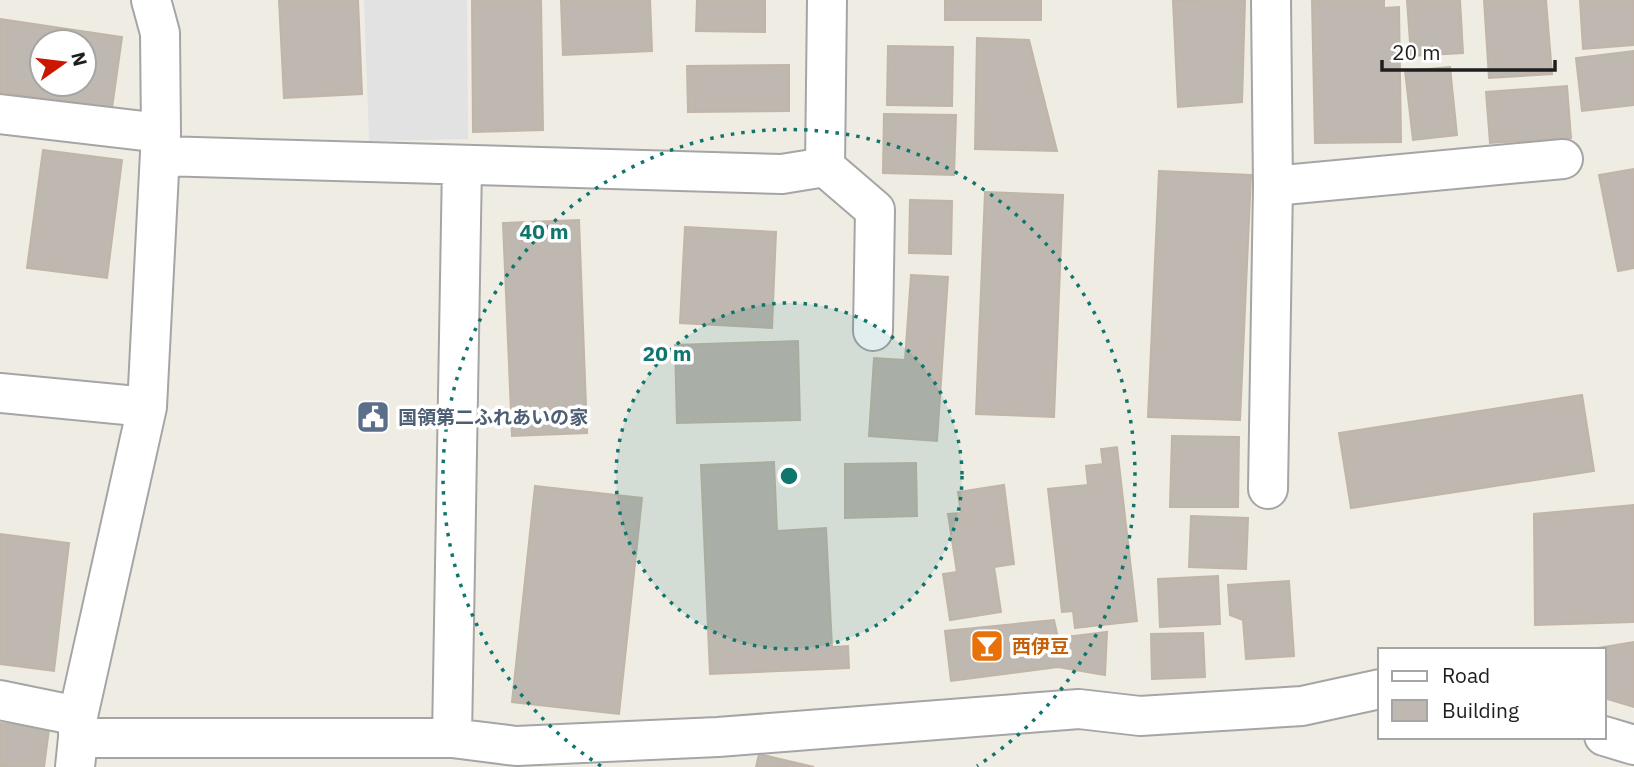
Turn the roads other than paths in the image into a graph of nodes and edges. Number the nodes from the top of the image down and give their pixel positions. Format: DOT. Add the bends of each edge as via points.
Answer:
graph roads {
  1 [pos="151,0"];
  2 [pos="827,0"];
  3 [pos="1271,0"];
  4 [pos="0,114"];
  5 [pos="161,145"];
  6 [pos="1563,159"];
  7 [pos="462,165"];
  8 [pos="825,167"];
  9 [pos="1273,186"];
  10 [pos="873,331"];
  11 [pos="0,393"];
  12 [pos="147,407"];
  13 [pos="1268,489"];
  14 [pos="1378,689"];
  15 [pos="0,700"];
  16 [pos="1606,737"];
  17 [pos="452,738"];
  18 [pos="77,740"];
  19 [pos="1634,745"];
  1 -- 5 [label="street" via="160,33"];
  2 -- 8 [label="street"];
  3 -- 9 [label="street"];
  4 -- 5 [label="street"];
  5 -- 7 [label="street"];
  5 -- 12 [label="street"];
  6 -- 9 [label="street"];
  7 -- 8 [label="street" via="782,174"];
  7 -- 17 [label="street"];
  8 -- 10 [label="street" via="875,210"];
  9 -- 13 [label="street"];
  11 -- 12 [label="street"];
  12 -- 18 [label="street"];
  14 -- 17 [label="street" via="1302,706 1153,716 1079,709 718,737 516,746"];
  15 -- 18 [label="street"];
  16 -- 19 [label="street"];
  17 -- 18 [label="street"];
}
